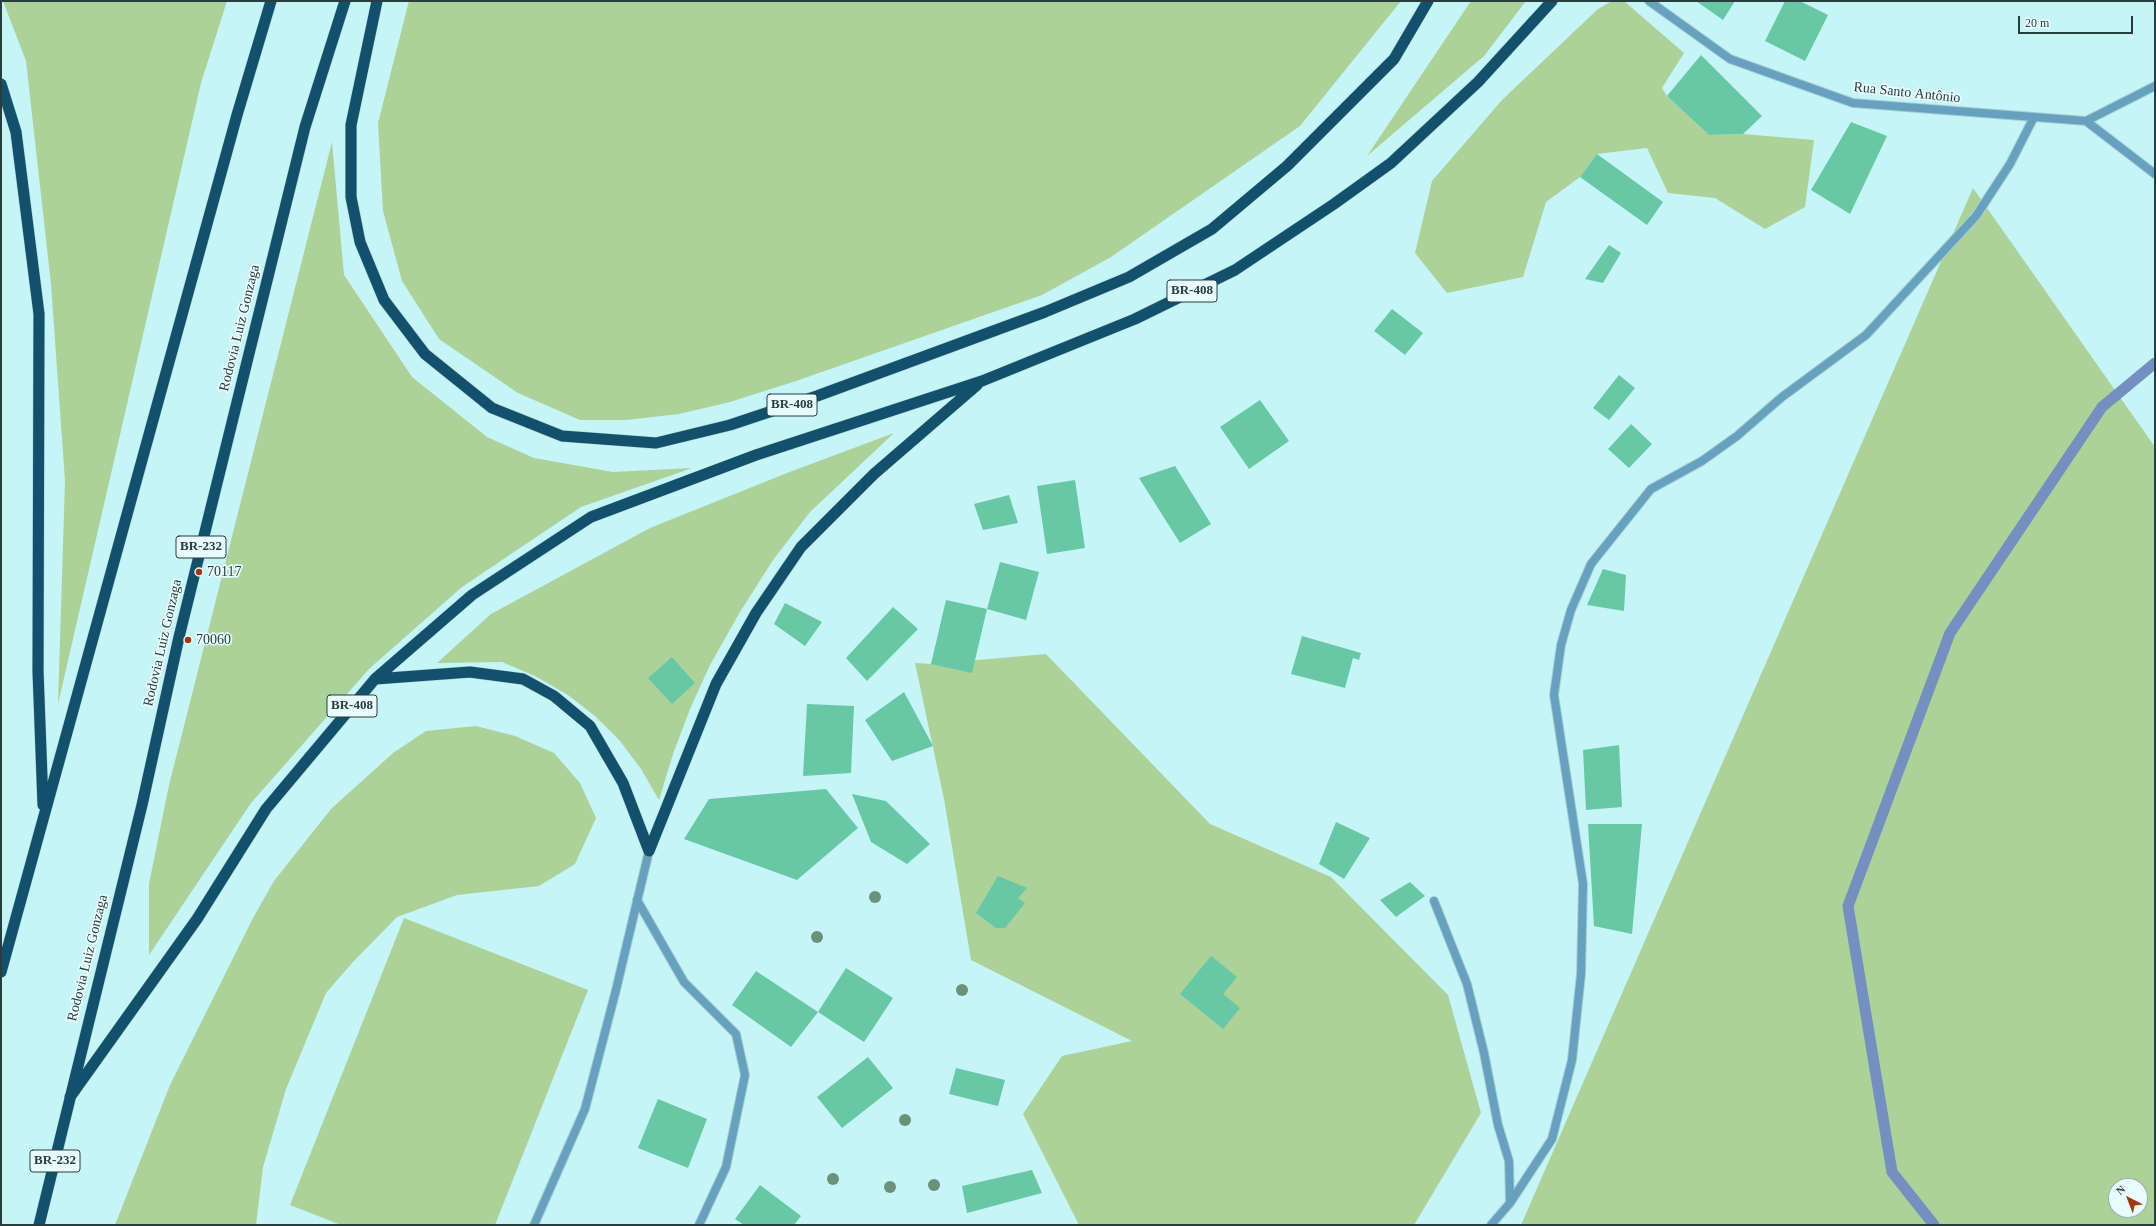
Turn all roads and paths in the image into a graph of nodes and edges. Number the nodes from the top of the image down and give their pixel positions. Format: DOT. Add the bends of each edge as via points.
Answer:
graph roads {
  1 [pos="271,1"];
  2 [pos="345,1"];
  3 [pos="377,1"];
  4 [pos="1428,1"];
  5 [pos="1552,1"];
  6 [pos="1649,1"];
  7 [pos="1,84"];
  8 [pos="2155,86"];
  9 [pos="2034,117"];
  10 [pos="2086,121"];
  11 [pos="2155,174"];
  12 [pos="982,381"];
  13 [pos="375,679"];
  14 [pos="44,817"];
  15 [pos="649,851"];
  16 [pos="637,900"];
  17 [pos="1434,900"];
  18 [pos="1,972"];
  19 [pos="70,1097"];
  20 [pos="1510,1203"];
  21 [pos="40,1225"];
  22 [pos="534,1225"];
  23 [pos="700,1225"];
  24 [pos="1491,1225"];
  1 -- 14 [label="highway" via="237,115"];
  2 -- 19 [label="highway, Rodovia Luiz Gonzaga / BR-232" via="304,127"];
  3 -- 4 [label="highway, BR-408" via="351,125 351,197 360,242 384,300 425,354 492,408 562,436 656,443 730,425 817,396 1045,312 1130,277 1212,229 1287,166 1394,59"];
  5 -- 12 [label="highway, BR-408" via="1478,82 1391,163 1235,270 1135,319"];
  6 -- 9 [label="street, Rua Santo Antônio" via="1730,59 1853,103"];
  7 -- 14 [label="highway" via="16,132 39,314 38,671"];
  8 -- 10 [label="street"];
  9 -- 10 [label="street, Rua Santo Antônio"];
  9 -- 20 [label="street" via="2010,164 1976,216 1866,335 1782,397 1737,436 1702,461 1651,489 1591,564 1571,610 1561,645 1554,695 1583,884 1581,974 1572,1060 1552,1139"];
  10 -- 11 [label="street"];
  12 -- 13 [label="highway, BR-408" via="756,455 591,516 472,595"];
  12 -- 15 [label="highway" via="874,474 801,547 756,613 716,684"];
  13 -- 15 [label="highway" via="470,672 523,679 554,696 590,726 623,783"];
  13 -- 19 [label="highway, BR-408" via="266,810 197,919"];
  14 -- 18 [label="highway"];
  15 -- 16 [label="street"];
  16 -- 22 [label="street" via="584,1109"];
  16 -- 23 [label="street" via="684,982 736,1034 745,1075 726,1167"];
  17 -- 20 [label="street" via="1467,984 1498,1125 1509,1161"];
  19 -- 21 [label="highway, Rodovia Luiz Gonzaga / BR-232"];
  20 -- 24 [label="street"];
}
